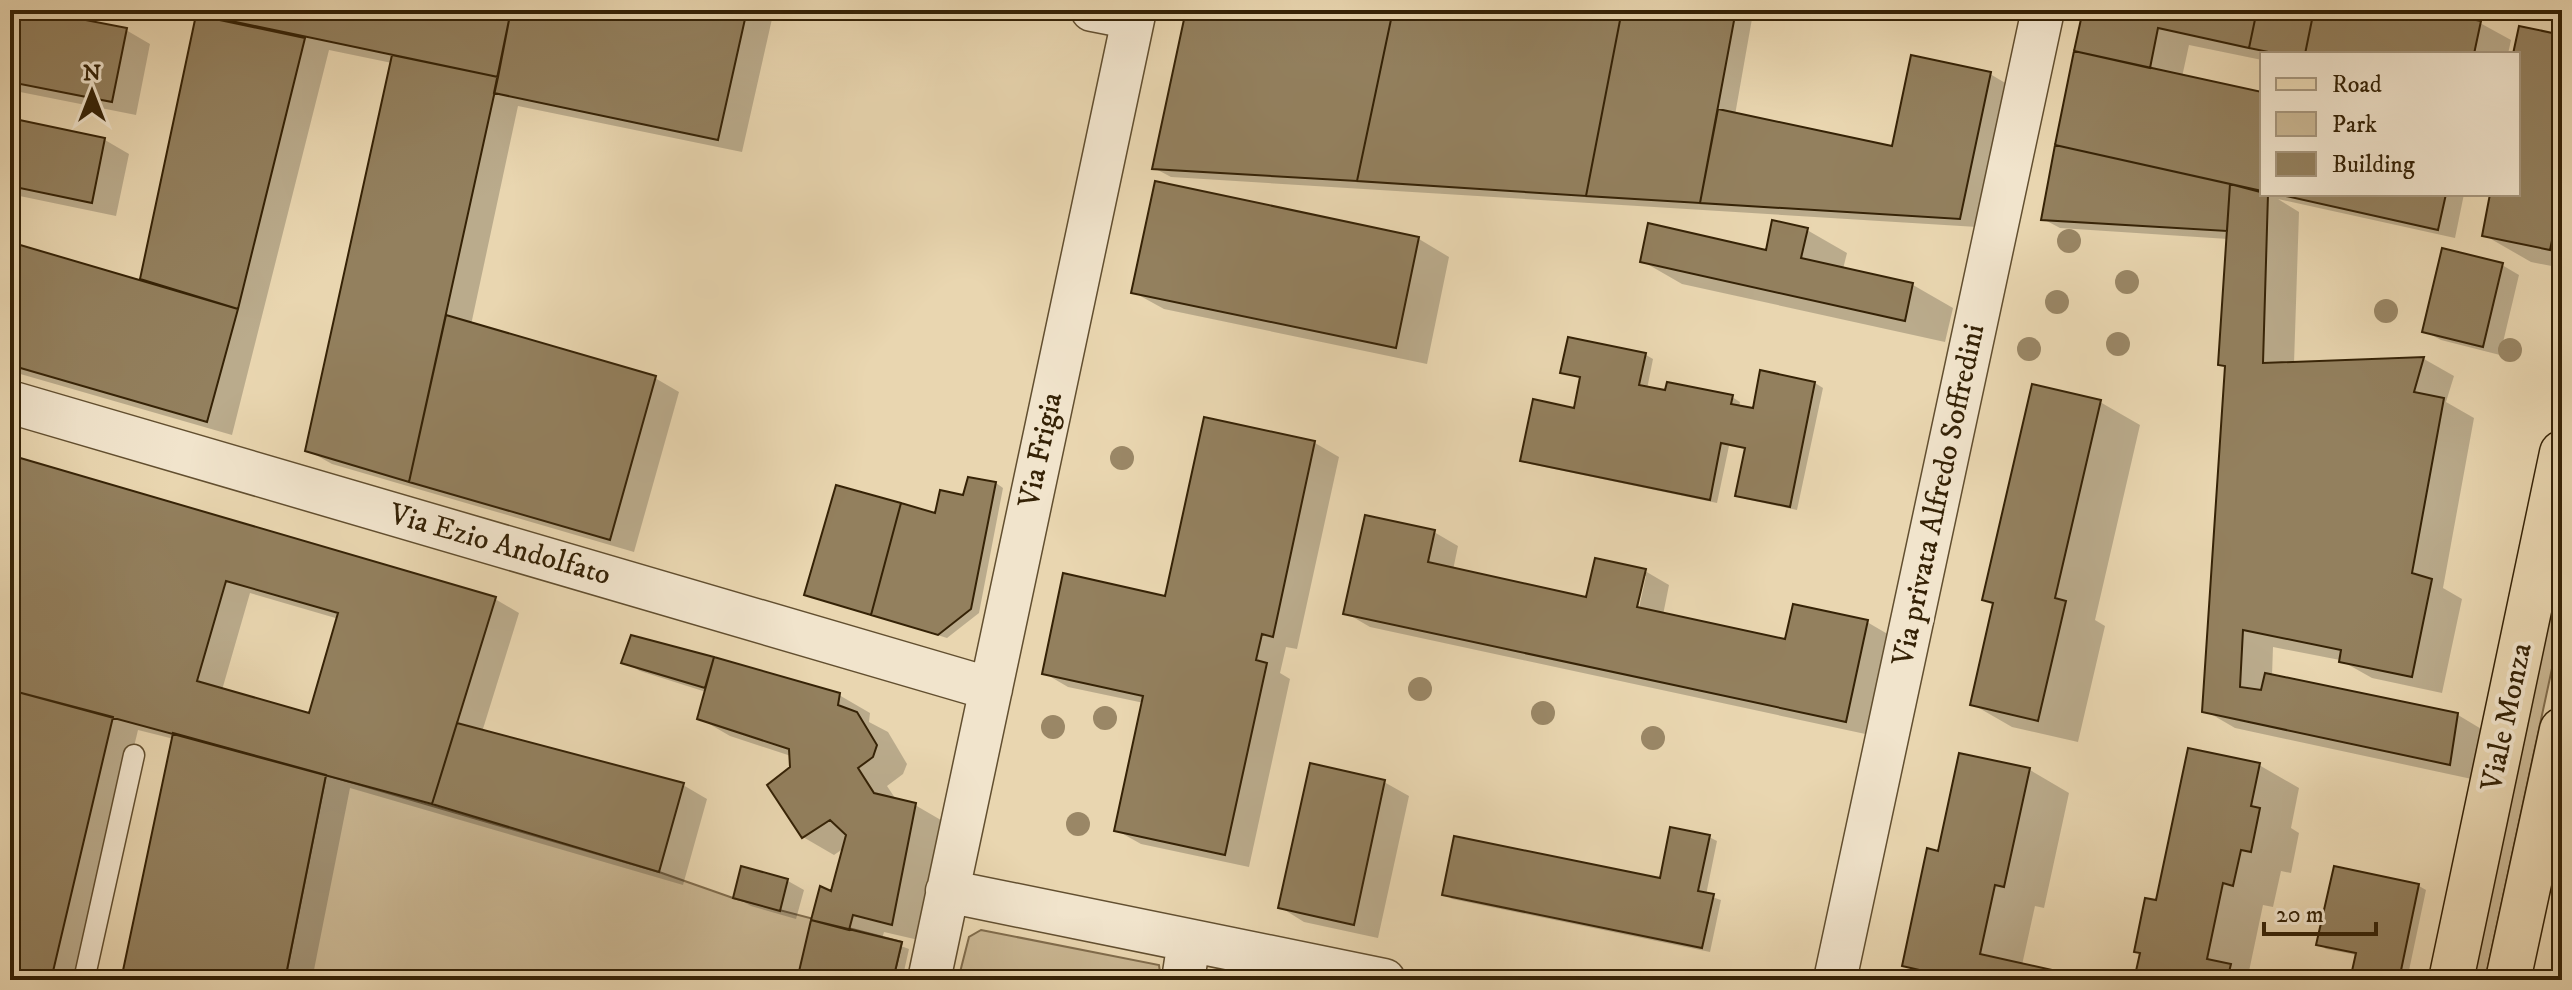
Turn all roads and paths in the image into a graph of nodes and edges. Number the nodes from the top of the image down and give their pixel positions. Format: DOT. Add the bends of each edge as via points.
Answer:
graph roads {
  1 [pos="1092,10"];
  2 [pos="2043,10"];
  3 [pos="1134,14"];
  4 [pos="10,402"];
  5 [pos="2562,453"];
  6 [pos="991,689"];
  7 [pos="2562,730"];
  8 [pos="134,755"];
  9 [pos="947,891"];
  10 [pos="1186,960"];
  11 [pos="84,980"];
  12 [pos="929,980"];
  13 [pos="1384,980"];
  14 [pos="1835,980"];
  15 [pos="2451,980"];
  16 [pos="2508,980"];
  1 -- 3 [label="street"];
  2 -- 14 [label="street, Via privata Alfredo Soffredini"];
  3 -- 6 [label="street, Via Frigia"];
  4 -- 6 [label="street, Via Ezio Andolfato"];
  5 -- 15 [label="main road, Viale Monza"];
  6 -- 9 [label="street, Via Frigia"];
  7 -- 16 [label="main road, Viale Monza"];
  8 -- 11 [label="lane"];
  9 -- 10 [label="street"];
  9 -- 12 [label="street, Via Frigia"];
  10 -- 13 [label="street"];
}
